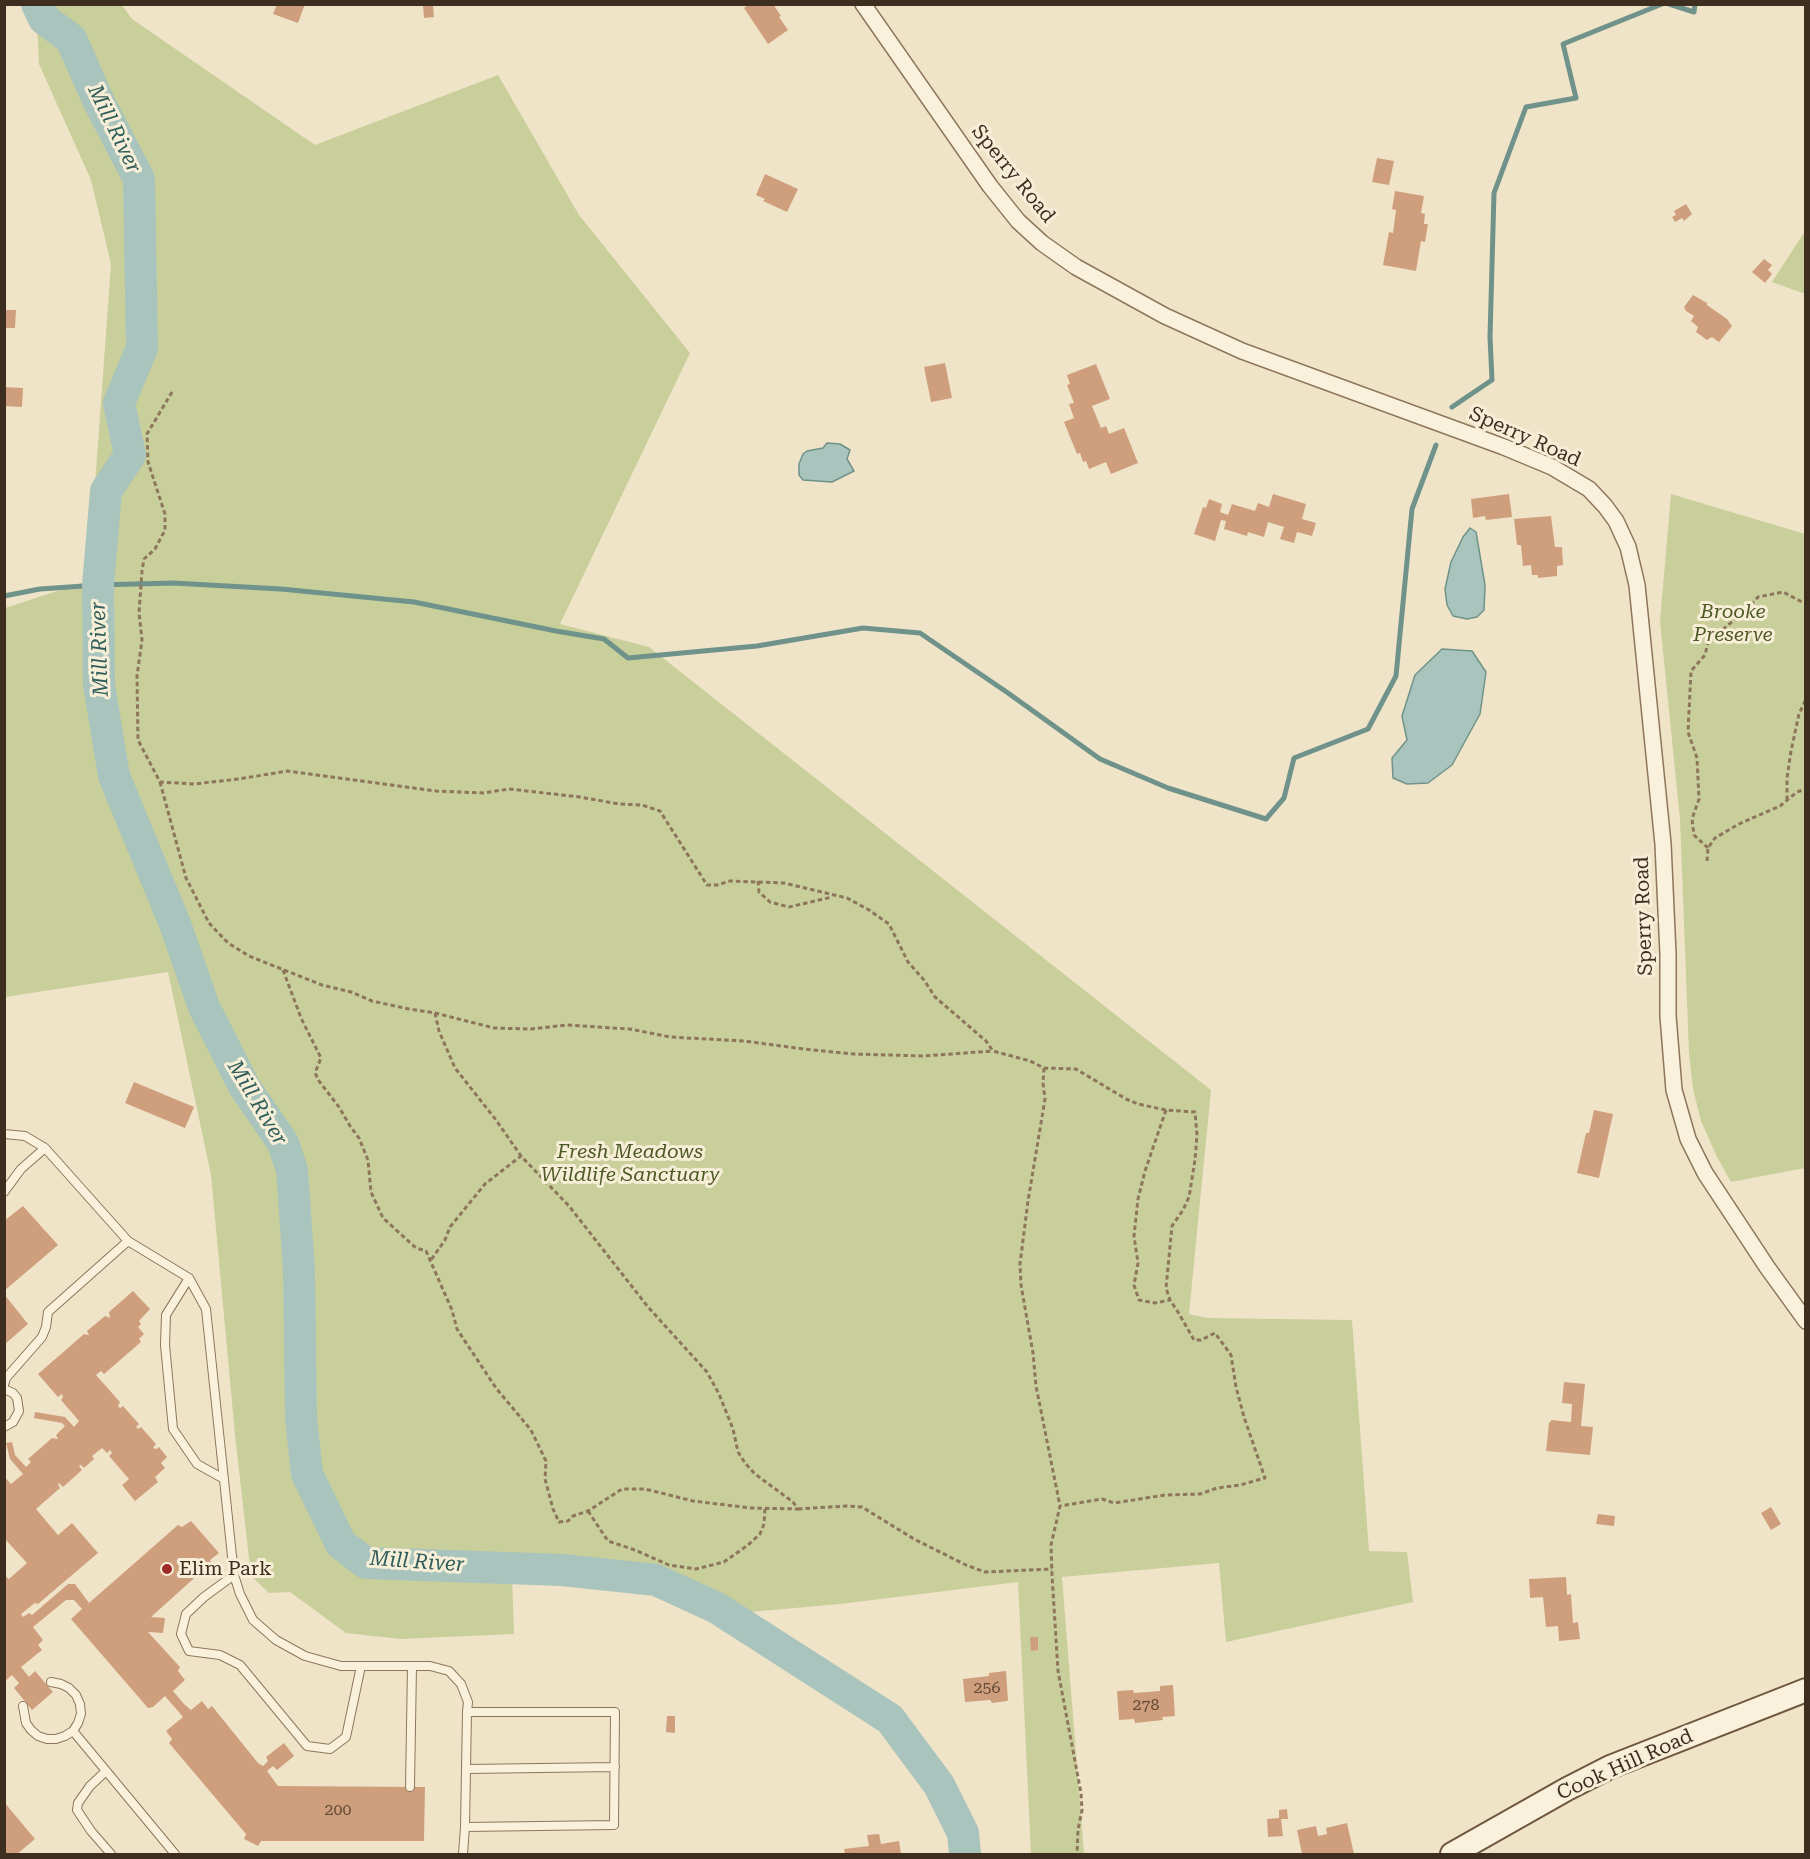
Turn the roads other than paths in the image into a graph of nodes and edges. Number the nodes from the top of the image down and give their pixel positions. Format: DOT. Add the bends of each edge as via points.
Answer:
graph roads {
  1 [pos="863,4"];
  2 [pos="4,1134"];
  3 [pos="45,1148"];
  4 [pos="4,1192"];
  5 [pos="128,1241"];
  6 [pos="189,1278"];
  7 [pos="1806,1321"];
  8 [pos="4,1387"];
  9 [pos="4,1427"];
  10 [pos="224,1479"];
  11 [pos="234,1575"];
  12 [pos="361,1666"];
  13 [pos="412,1666"];
  14 [pos="51,1682"];
  15 [pos="1806,1690"];
  16 [pos="23,1706"];
  17 [pos="467,1712"];
  18 [pos="73,1731"];
  19 [pos="615,1767"];
  20 [pos="466,1768"];
  21 [pos="106,1772"];
  22 [pos="411,1787"];
  23 [pos="465,1827"];
  24 [pos="111,1854"];
  25 [pos="175,1854"];
  26 [pos="463,1854"];
  27 [pos="1452,1854"];
  1 -- 7 [label="street, Sperry Road" via="1018,221 1076,267 1165,316 1242,351 1552,467 1589,489 1616,521 1638,585 1663,844 1668,1016 1678,1107 1705,1173"];
  2 -- 3 [label="lane" via="26,1136"];
  3 -- 4 [label="lane" via="21,1169"];
  3 -- 5 [label="lane"];
  5 -- 6 [label="lane"];
  5 -- 8 [label="lane" via="48,1312 42,1337 6,1378"];
  6 -- 10 [label="lane" via="206,1309"];
  6 -- 10 [label="lane" via="166,1315 173,1429 197,1464"];
  8 -- 9 [label="lane" via="17,1398 19,1411 14,1422"];
  10 -- 11 [label="lane"];
  11 -- 12 [label="lane" via="253,1620 276,1640 305,1656 341,1666"];
  11 -- 12 [label="lane" via="186,1614 181,1634 189,1651 220,1655 240,1665 307,1746 330,1749 346,1737"];
  12 -- 13 [label="lane"];
  13 -- 17 [label="lane" via="449,1671 461,1684 468,1702"];
  13 -- 22 [label="lane"];
  14 -- 18 [label="lane" via="76,1695 81,1714"];
  15 -- 27 [label="street, Cook Hill Road" via="1610,1767"];
  16 -- 18 [label="lane" via="26,1723 39,1736 56,1739"];
  17 -- 19 [label="lane" via="615,1712"];
  17 -- 20 [label="lane"];
  18 -- 21 [label="lane"];
  19 -- 20 [label="lane"];
  19 -- 23 [label="lane" via="614,1825"];
  20 -- 23 [label="lane"];
  21 -- 24 [label="lane" via="90,1786 76,1810"];
  21 -- 25 [label="lane"];
  23 -- 26 [label="lane"];
}
